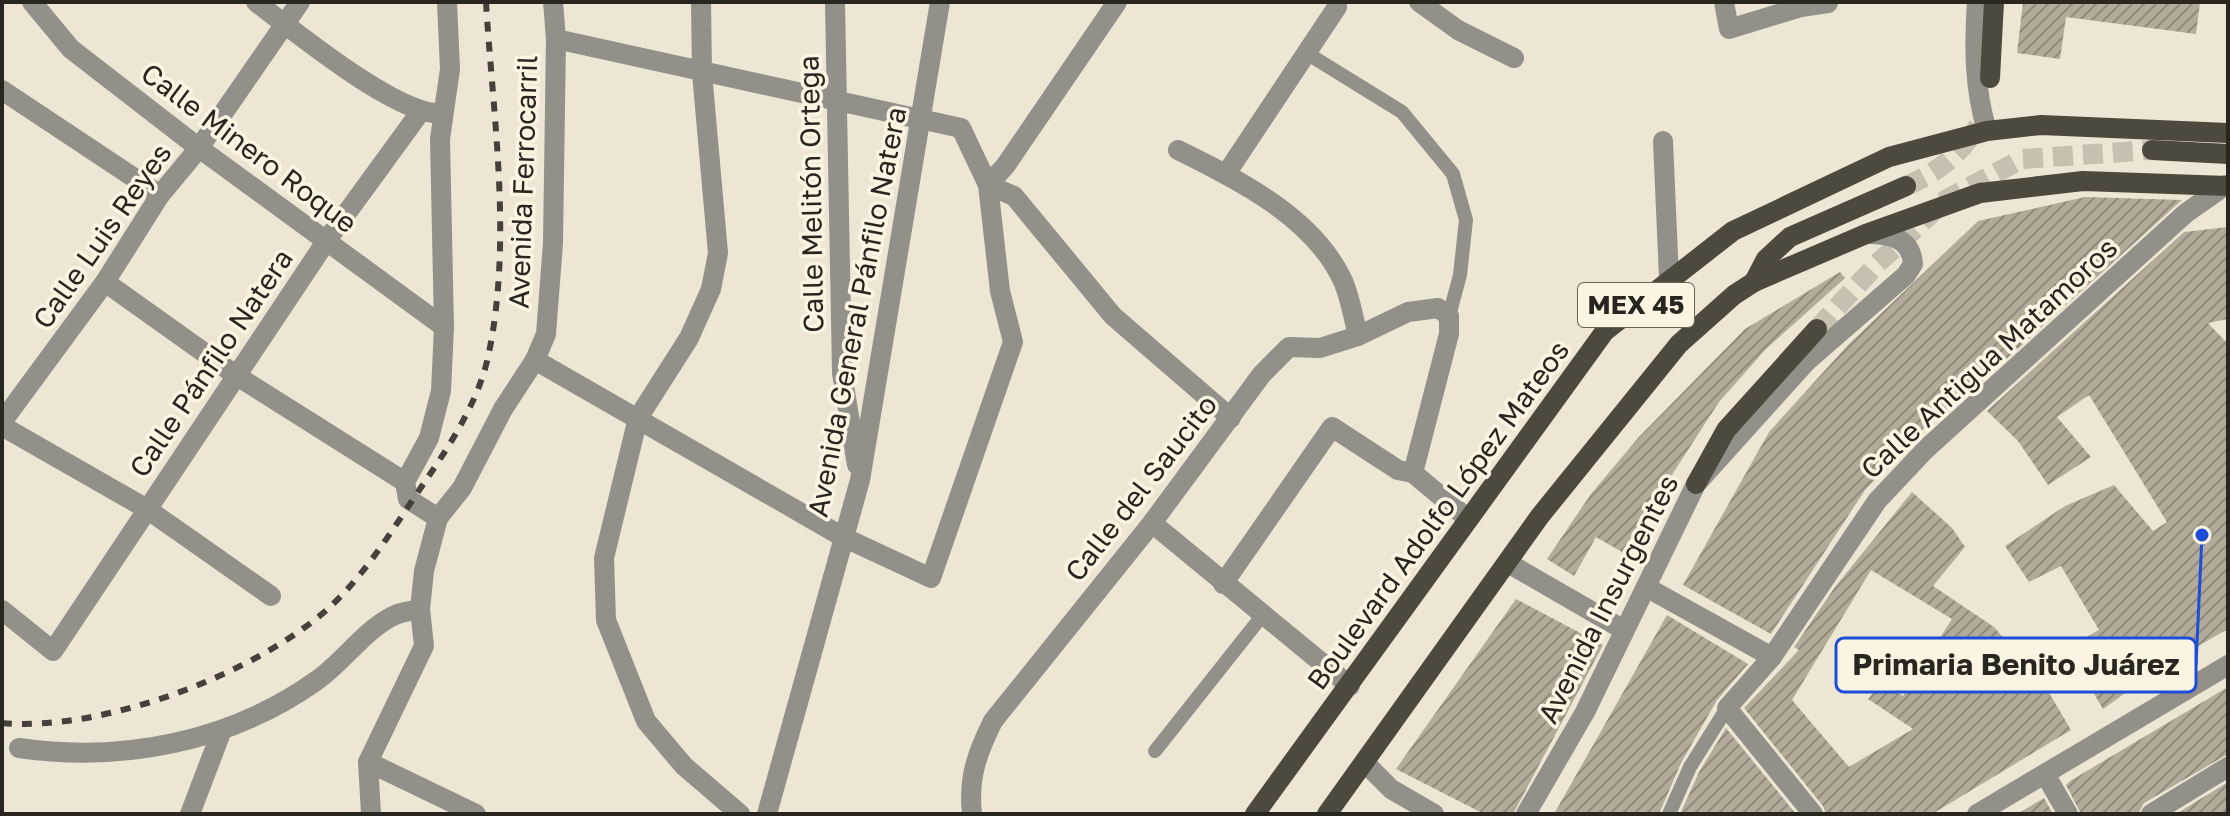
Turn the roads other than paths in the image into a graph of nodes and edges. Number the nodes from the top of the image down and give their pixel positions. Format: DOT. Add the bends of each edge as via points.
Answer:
graph roads {
  1 [pos="32,2"];
  2 [pos="256,2"];
  3 [pos="300,2"];
  4 [pos="447,2"];
  5 [pos="553,2"];
  6 [pos="701,2"];
  7 [pos="835,2"];
  8 [pos="940,2"];
  9 [pos="1117,2"];
  10 [pos="1419,2"];
  11 [pos="1724,2"];
  12 [pos="1977,2"];
  13 [pos="1994,2"];
  14 [pos="1828,3"];
  15 [pos="1337,7"];
  16 [pos="285,24"];
  17 [pos="556,39"];
  18 [pos="1308,54"];
  19 [pos="1514,58"];
  20 [pos="702,73"];
  21 [pos="1990,78"];
  22 [pos="2,90"];
  23 [pos="838,104"];
  24 [pos="431,112"];
  25 [pos="922,122"];
  26 [pos="1987,131"];
  27 [pos="2228,133"];
  28 [pos="1663,141"];
  29 [pos="199,148"];
  30 [pos="1178,150"];
  31 [pos="2152,150"];
  32 [pos="2228,154"];
  33 [pos="1226,174"];
  34 [pos="988,185"];
  35 [pos="1906,186"];
  36 [pos="2227,186"];
  37 [pos="160,195"];
  38 [pos="1866,234"];
  39 [pos="327,240"];
  40 [pos="1669,278"];
  41 [pos="105,282"];
  42 [pos="1754,282"];
  43 [pos="1449,316"];
  44 [pos="444,327"];
  45 [pos="1817,329"];
  46 [pos="1358,336"];
  47 [pos="535,360"];
  48 [pos="237,376"];
  49 [pos="638,418"];
  50 [pos="1231,418"];
  51 [pos="2,424"];
  52 [pos="1413,473"];
  53 [pos="860,480"];
  54 [pos="405,482"];
  55 [pos="1696,484"];
  56 [pos="147,509"];
  57 [pos="438,518"];
  58 [pos="1467,518"];
  59 [pos="1152,523"];
  60 [pos="843,537"];
  61 [pos="1508,563"];
  62 [pos="1223,584"];
  63 [pos="1646,587"];
  64 [pos="271,596"];
  65 [pos="420,609"];
  66 [pos="2,610"];
  67 [pos="1262,616"];
  68 [pos="1624,630"];
  69 [pos="1772,657"];
  70 [pos="2228,665"];
  71 [pos="1350,686"];
  72 [pos="1727,708"];
  73 [pos="222,730"];
  74 [pos="19,748"];
  75 [pos="1155,751"];
  76 [pos="368,762"];
  77 [pos="1365,763"];
  78 [pos="2228,767"];
  79 [pos="2045,774"];
  80 [pos="190,814"];
  81 [pos="371,814"];
  82 [pos="476,814"];
  83 [pos="740,814"];
  84 [pos="767,814"];
  85 [pos="972,814"];
  86 [pos="1255,814"];
  87 [pos="1327,814"];
  88 [pos="1434,814"];
  89 [pos="1526,814"];
  90 [pos="1669,814"];
  91 [pos="1813,814"];
  92 [pos="1977,814"];
  93 [pos="2068,814"];
  94 [pos="2151,814"];
  1 -- 29 [label="street, Calle Minero Roque" via="71,49"];
  2 -- 16 [label="street"];
  3 -- 16 [label="street, Calle Luis Reyes"];
  4 -- 24 [label="street" via="450,69"];
  5 -- 17 [label="street, Avenida Ferrocarril"];
  6 -- 20 [label="street"];
  7 -- 23 [label="street, Calle Melitón Ortega"];
  8 -- 25 [label="street, Avenida General Pánfilo Natera"];
  9 -- 34 [label="street"];
  10 -- 19 [label="street" via="1458,30"];
  11 -- 14 [label="street" via="1729,29"];
  12 -- 26 [label="street" via="1976,96"];
  13 -- 21 [label="main road"];
  15 -- 18 [label="street"];
  16 -- 24 [label="street" via="390,96"];
  16 -- 29 [label="street, Calle Luis Reyes"];
  17 -- 20 [label="street"];
  17 -- 47 [label="street, Avenida Ferrocarril" via="553,243 546,334"];
  18 -- 33 [label="street"];
  18 -- 43 [label="lane" via="1402,112 1453,174 1466,220"];
  20 -- 23 [label="street"];
  20 -- 49 [label="street" via="718,253 711,289 689,338"];
  22 -- 37 [label="street"];
  23 -- 25 [label="street"];
  23 -- 53 [label="street, Calle Melitón Ortega" via="842,373"];
  24 -- 39 [label="street, Calle Pánfilo Natera"];
  24 -- 44 [label="street"];
  25 -- 34 [label="street" via="961,128"];
  25 -- 53 [label="street, Avenida General Pánfilo Natera"];
  26 -- 27 [label="main road, Boulevard Adolfo López Mateos / MEX 45" via="2041,125"];
  26 -- 40 [label="main road, Boulevard Adolfo López Mateos / MEX 45" via="1889,157 1733,231"];
  28 -- 40 [label="street"];
  29 -- 37 [label="street, Calle Luis Reyes"];
  29 -- 39 [label="street, Calle Minero Roque"];
  30 -- 33 [label="street"];
  31 -- 32 [label="main road"];
  33 -- 46 [label="street" via="1315,236 1342,278"];
  34 -- 50 [label="street" via="1014,196 1113,316"];
  34 -- 60 [label="street" via="1000,291 1013,342 931,578"];
  35 -- 42 [label="main road" via="1790,237 1766,259"];
  36 -- 38 [label="main road, MEX 45" via="2083,181 1980,193"];
  36 -- 69 [label="street, Calle Antigua Matamoros" via="2186,213 1926,449 1877,501"];
  37 -- 41 [label="street, Calle Luis Reyes"];
  38 -- 42 [label="main road, MEX 45"];
  38 -- 55 [label="street, Avenida Insurgentes" via="1898,238 1909,246 1913,264 1906,275 1806,362"];
  39 -- 44 [label="street, Calle Minero Roque"];
  39 -- 48 [label="street, Calle Pánfilo Natera"];
  40 -- 58 [label="main road, Boulevard Adolfo López Mateos / MEX 45" via="1605,331"];
  41 -- 48 [label="street"];
  41 -- 51 [label="street, Calle Luis Reyes"];
  42 -- 61 [label="main road, MEX 45" via="1679,344"];
  43 -- 46 [label="street, Calle del Saucito" via="1438,308 1408,312"];
  43 -- 52 [label="street" via="1449,334"];
  44 -- 54 [label="street" via="441,391 432,426"];
  45 -- 55 [label="main road" via="1726,430"];
  46 -- 50 [label="street, Calle del Saucito" via="1320,348 1289,347"];
  47 -- 49 [label="street"];
  47 -- 57 [label="street, Avenida Ferrocarril" via="462,488"];
  48 -- 54 [label="street"];
  48 -- 56 [label="street, Calle Pánfilo Natera"];
  49 -- 60 [label="street"];
  49 -- 83 [label="street" via="604,558 606,620 646,721 684,766"];
  50 -- 59 [label="street, Calle del Saucito"];
  51 -- 56 [label="street"];
  52 -- 58 [label="street"];
  52 -- 62 [label="street" via="1398,470 1332,427"];
  53 -- 60 [label="street, Avenida General Pánfilo Natera"];
  54 -- 57 [label="street" via="408,499"];
  55 -- 63 [label="street, Avenida Insurgentes"];
  56 -- 64 [label="street"];
  56 -- 66 [label="street, Calle Pánfilo Natera" via="53,651"];
  57 -- 65 [label="street, Avenida Ferrocarril"];
  58 -- 71 [label="main road, Boulevard Adolfo López Mateos / MEX 45"];
  59 -- 62 [label="street"];
  59 -- 85 [label="street, Calle del Saucito" via="993,721 975,755"];
  60 -- 84 [label="street, Avenida General Pánfilo Natera"];
  61 -- 68 [label="street"];
  61 -- 77 [label="main road, MEX 45"];
  62 -- 67 [label="street"];
  63 -- 68 [label="street, Avenida Insurgentes"];
  63 -- 69 [label="street"];
  65 -- 73 [label="street" via="391,616 317,680 263,713"];
  65 -- 76 [label="street, Avenida Ferrocarril" via="424,646"];
  67 -- 71 [label="street"];
  67 -- 75 [label="lane"];
  68 -- 89 [label="street, Avenida Insurgentes" via="1585,712"];
  69 -- 72 [label="street, Calle Antigua Matamoros"];
  70 -- 79 [label="street"];
  71 -- 86 [label="main road, Boulevard Adolfo López Mateos / MEX 45"];
  72 -- 90 [label="lane" via="1690,767"];
  72 -- 91 [label="street"];
  73 -- 74 [label="street" via="139,751 66,755"];
  73 -- 80 [label="street"];
  76 -- 81 [label="street"];
  76 -- 82 [label="street"];
  77 -- 87 [label="main road, MEX 45"];
  77 -- 88 [label="street" via="1391,789"];
  78 -- 94 [label="street"];
  79 -- 92 [label="street"];
  79 -- 93 [label="street"];
}
